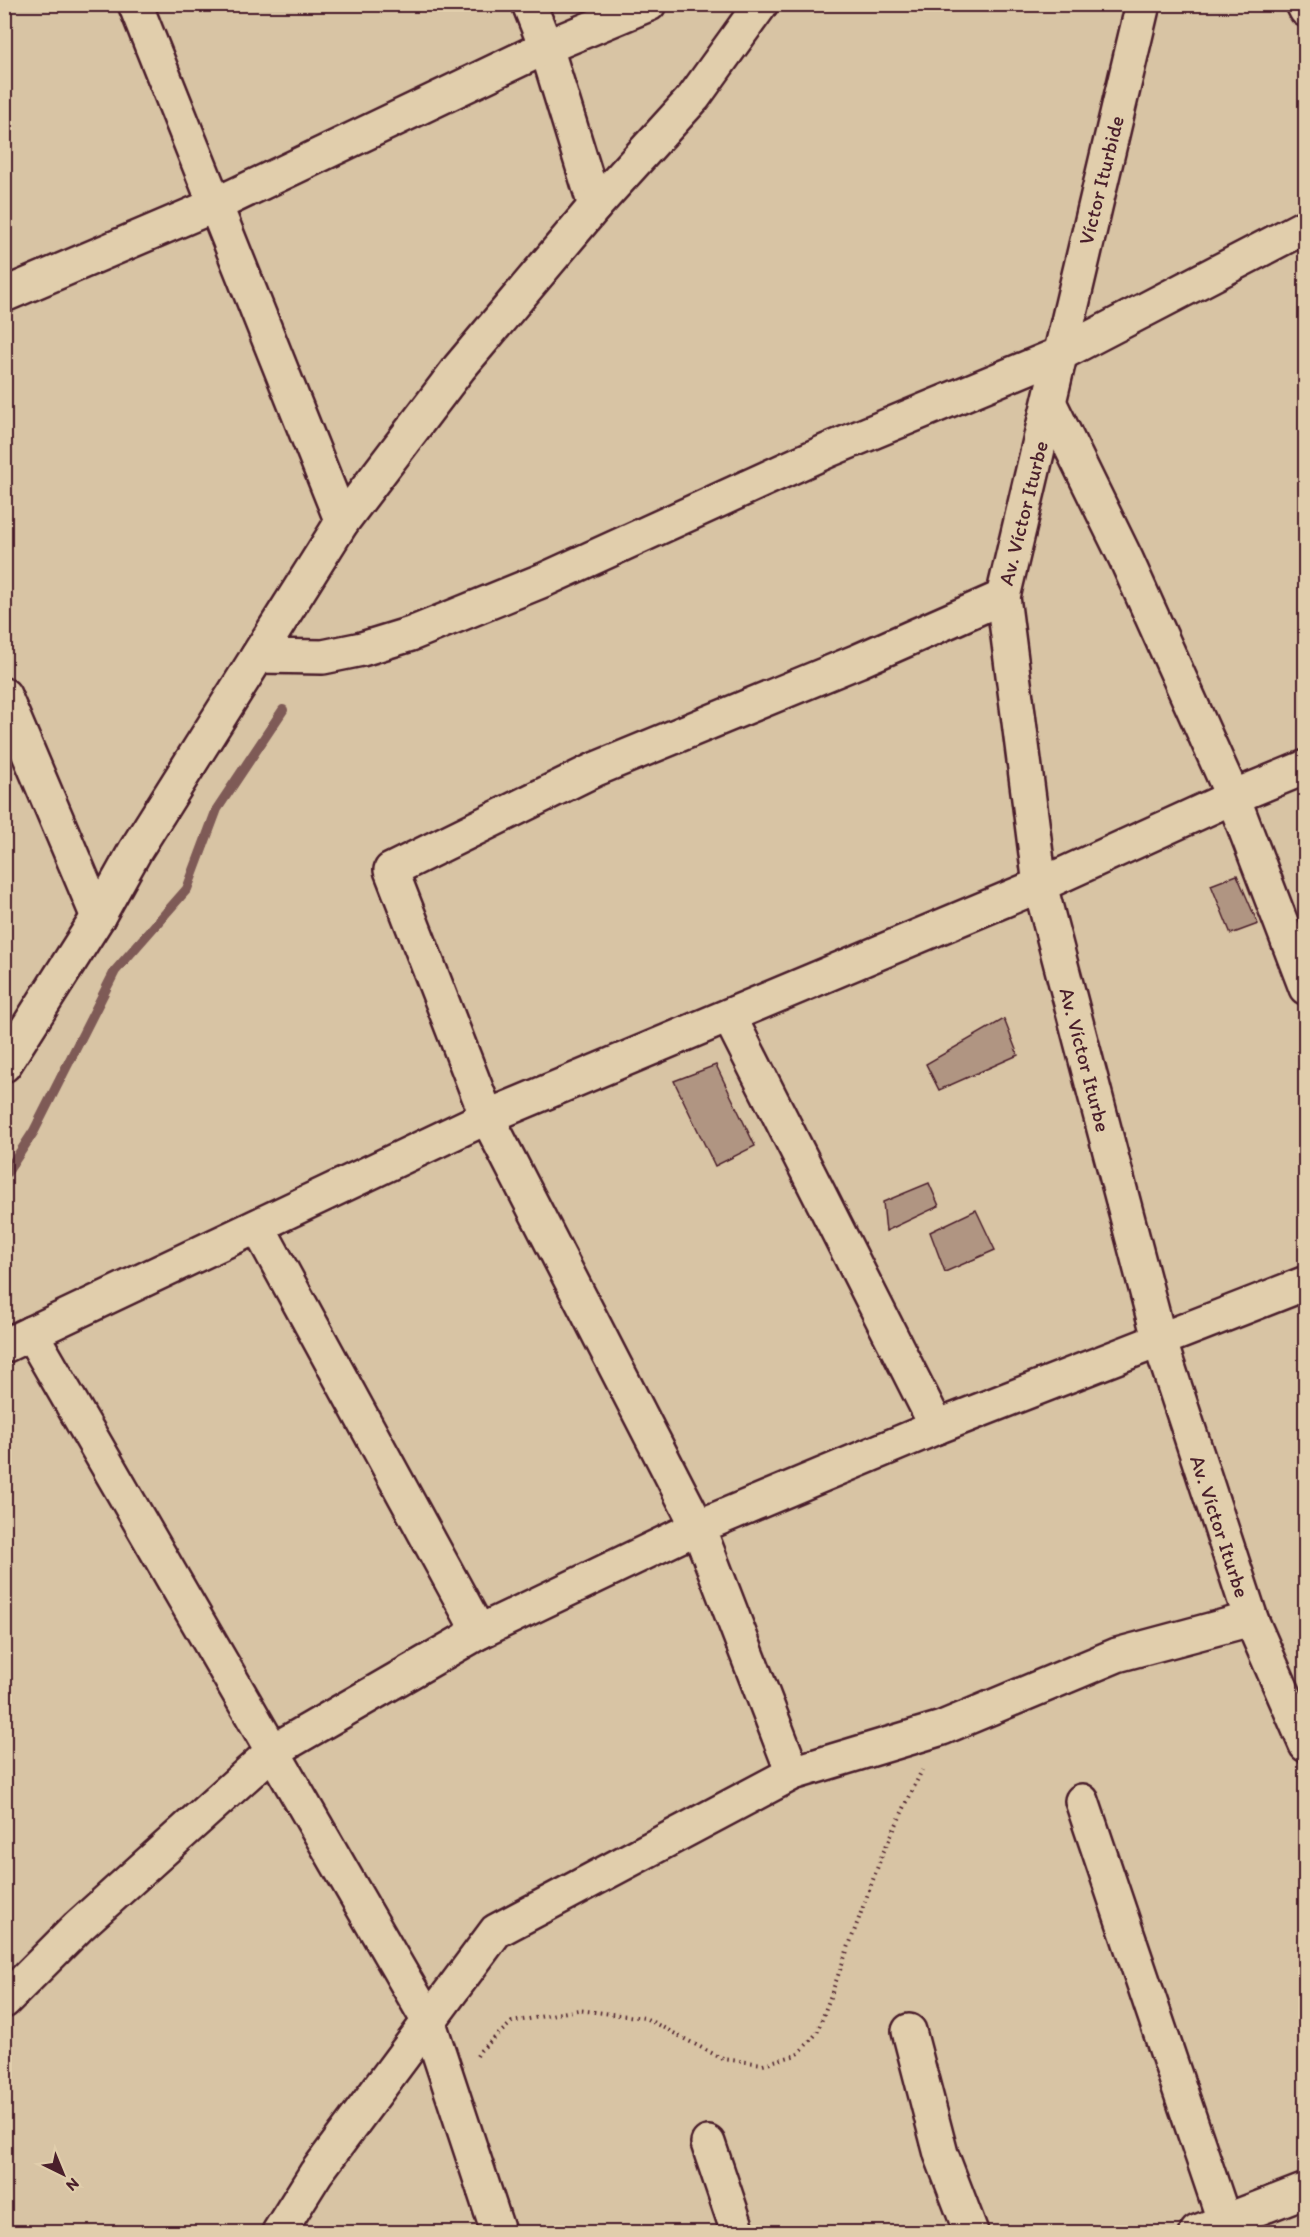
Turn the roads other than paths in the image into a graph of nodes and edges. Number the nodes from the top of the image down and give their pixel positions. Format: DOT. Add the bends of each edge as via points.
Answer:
graph roads {
  1 [pos="135,4"];
  2 [pos="529,4"];
  3 [pos="649,4"];
  4 [pos="761,4"];
  5 [pos="1143,4"];
  6 [pos="1303,4"];
  7 [pos="1305,10"];
  8 [pos="546,47"];
  9 [pos="215,205"];
  10 [pos="595,206"];
  11 [pos="1305,226"];
  12 [pos="4,295"];
  13 [pos="1058,355"];
  14 [pos="1050,404"];
  15 [pos="342,522"];
  16 [pos="1003,597"];
  17 [pos="258,656"];
  18 [pos="4,695"];
  19 [pos="1305,768"];
  20 [pos="1233,797"];
  21 [pos="1040,885"];
  22 [pos="98,917"];
  23 [pos="1305,988"];
  24 [pos="729,1017"];
  25 [pos="4,1065"];
  26 [pos="487,1117"];
  27 [pos="258,1227"];
  28 [pos="1305,1283"];
  29 [pos="18,1340"];
  30 [pos="1160,1342"];
  31 [pos="937,1427"];
  32 [pos="698,1527"];
  33 [pos="1251,1619"];
  34 [pos="479,1632"];
  35 [pos="1305,1744"];
  36 [pos="273,1751"];
  37 [pos="792,1773"];
  38 [pos="1082,1802"];
  39 [pos="4,2001"];
  40 [pos="428,2020"];
  41 [pos="909,2031"];
  42 [pos="708,2144"];
  43 [pos="1305,2190"];
  44 [pos="1211,2228"];
  45 [pos="279,2232"];
  46 [pos="498,2232"];
  47 [pos="738,2232"];
  48 [pos="971,2232"];
  1 -- 9 [label="street"];
  2 -- 8 [label="street"];
  3 -- 8 [label="street"];
  4 -- 10 [label="street" via="694,97"];
  5 -- 13 [label="street, Víctor Iturbide"];
  6 -- 7 [label="street"];
  8 -- 9 [label="street"];
  8 -- 10 [label="street"];
  9 -- 12 [label="street"];
  9 -- 15 [label="street"];
  10 -- 15 [label="street" via="459,368"];
  11 -- 13 [label="street"];
  13 -- 14 [label="street, Av. Víctor Iturbe"];
  13 -- 17 [label="street" via="829,450 546,579 411,634 323,657"];
  14 -- 16 [label="street, Av. Víctor Iturbe"];
  14 -- 20 [label="street" via="1126,559"];
  15 -- 17 [label="street"];
  16 -- 21 [label="street, Av. Víctor Iturbe"];
  16 -- 26 [label="street" via="596,769 391,870"];
  17 -- 22 [label="street" via="135,850"];
  18 -- 22 [label="street"];
  19 -- 20 [label="street"];
  20 -- 21 [label="street"];
  20 -- 23 [label="street"];
  21 -- 24 [label="street"];
  21 -- 30 [label="street, Av. Víctor Iturbe"];
  22 -- 25 [label="street"];
  24 -- 26 [label="street"];
  24 -- 31 [label="street"];
  26 -- 27 [label="street"];
  26 -- 32 [label="street"];
  27 -- 29 [label="street"];
  27 -- 34 [label="street"];
  28 -- 30 [label="street"];
  29 -- 36 [label="street"];
  30 -- 31 [label="street"];
  30 -- 33 [label="street, Av. Víctor Iturbe"];
  31 -- 32 [label="street"];
  32 -- 34 [label="street"];
  32 -- 37 [label="street"];
  33 -- 35 [label="street, Av. Víctor Iturbe"];
  33 -- 37 [label="street" via="1117,1655 942,1728"];
  34 -- 36 [label="street"];
  36 -- 39 [label="street" via="78,1927"];
  36 -- 40 [label="street"];
  37 -- 40 [label="street" via="495,1931"];
  38 -- 44 [label="street"];
  40 -- 45 [label="street" via="316,2173"];
  40 -- 46 [label="street"];
  41 -- 48 [label="street" via="941,2154"];
  42 -- 47 [label="street"];
  43 -- 44 [label="street"];
}
